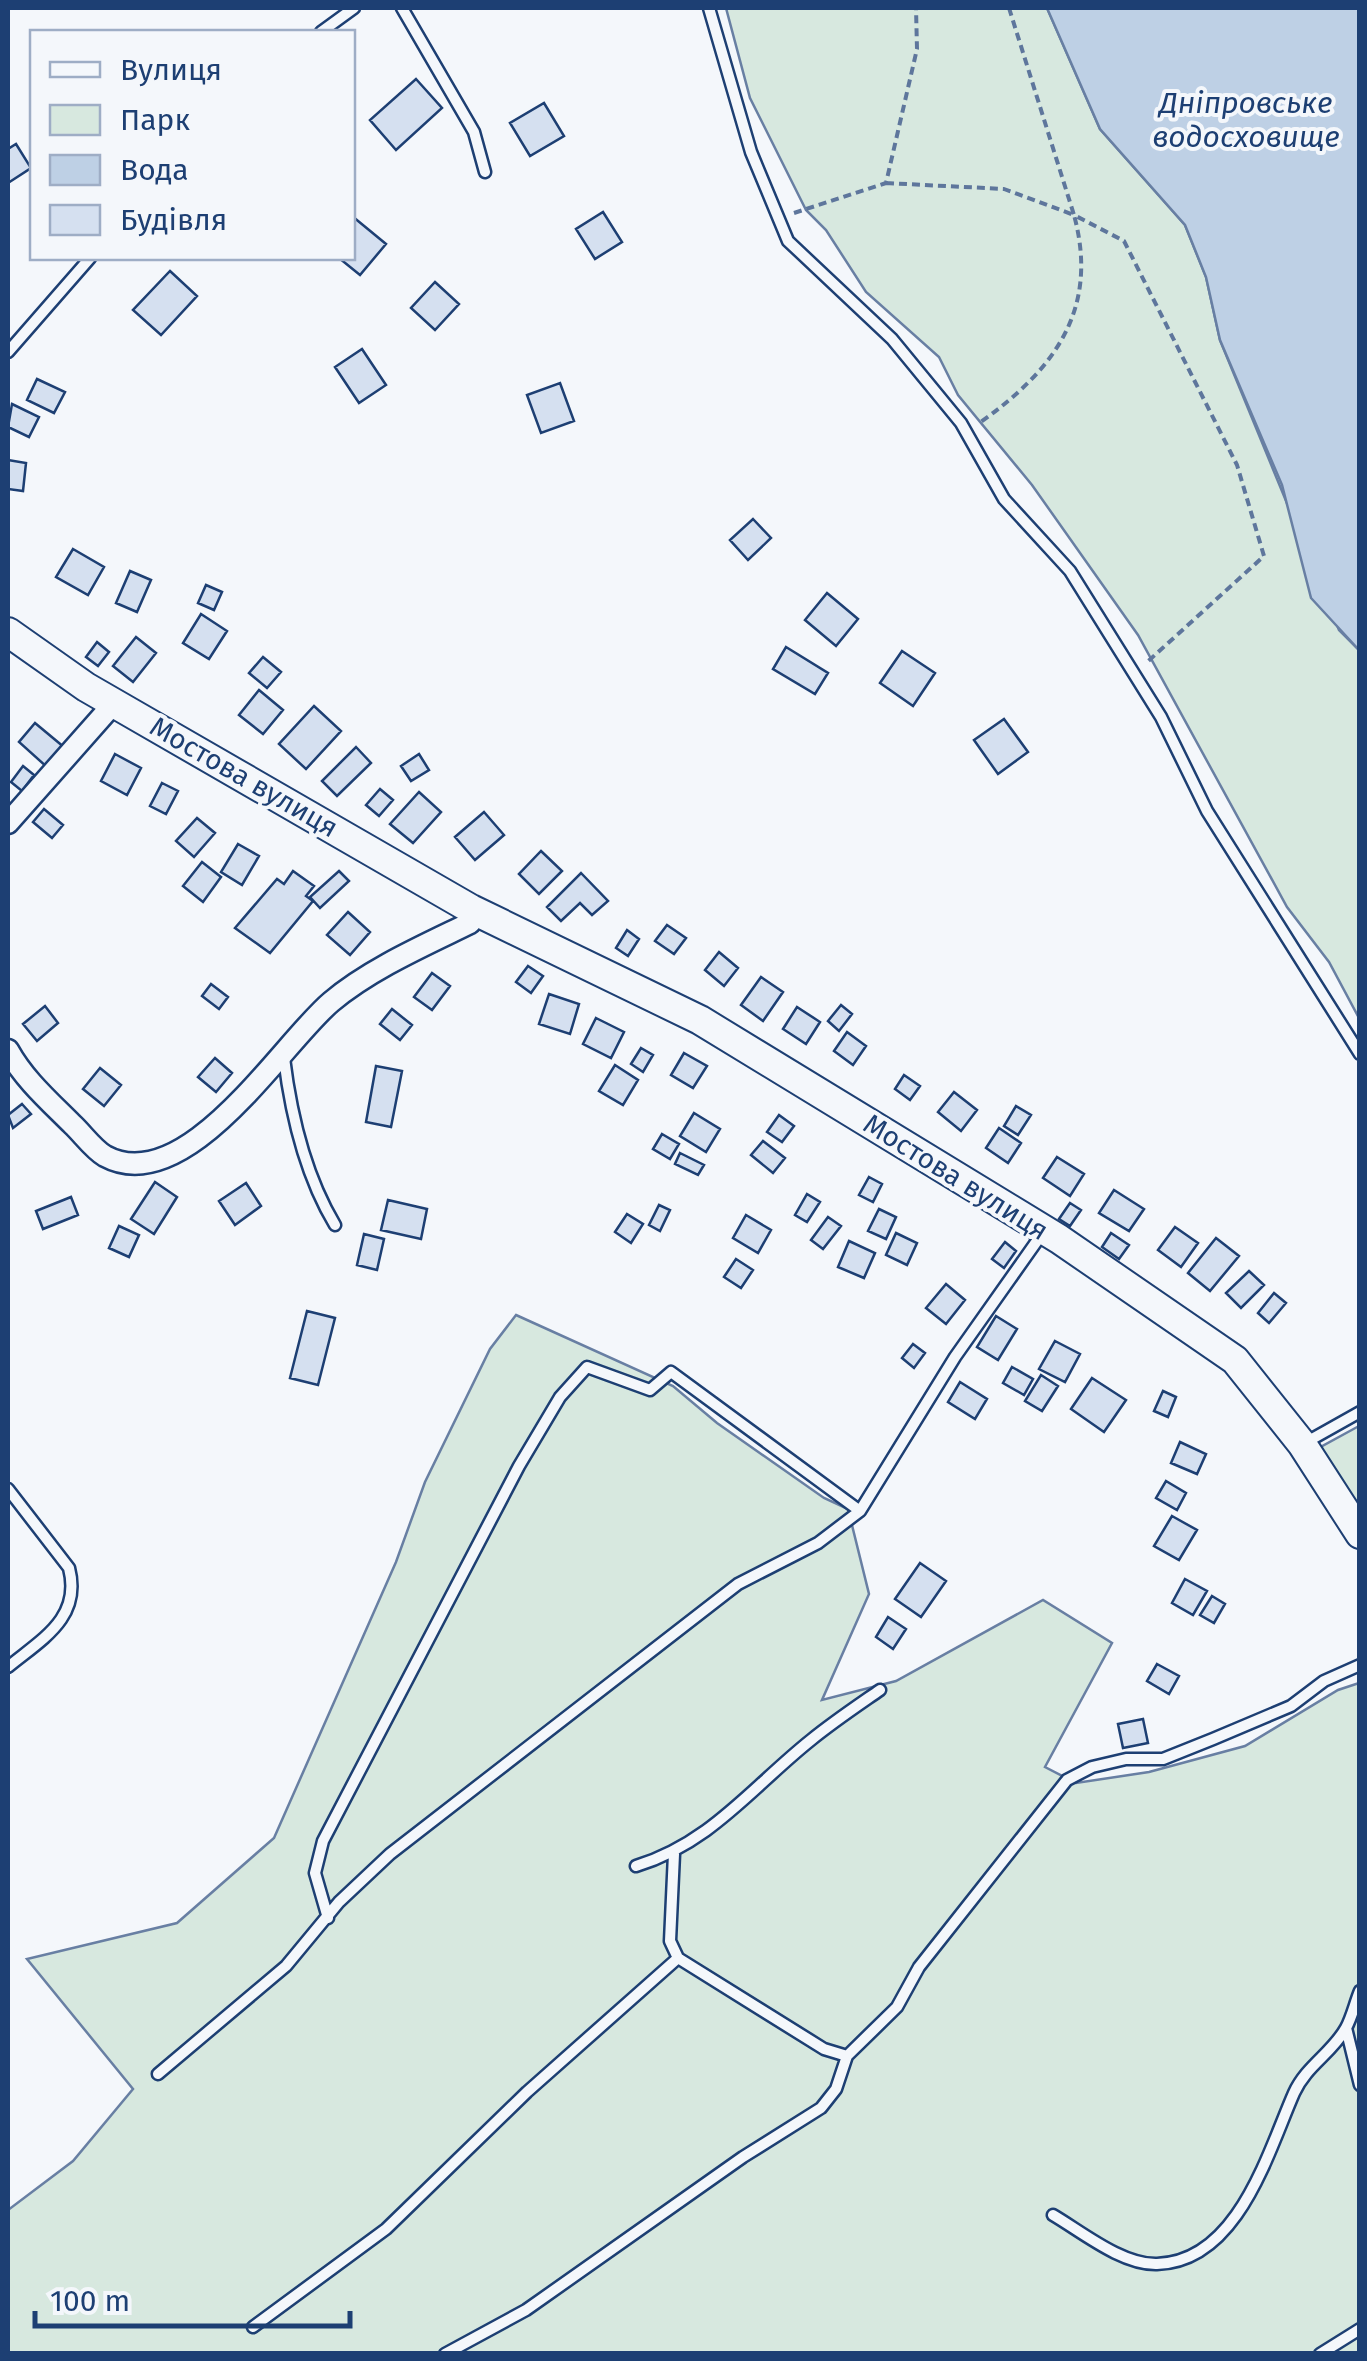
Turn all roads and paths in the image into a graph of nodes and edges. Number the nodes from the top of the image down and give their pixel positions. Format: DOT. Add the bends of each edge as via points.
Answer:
graph roads {
  1 [pos="354,8"];
  2 [pos="402,8"];
  3 [pos="709,8"];
  4 [pos="916,8"];
  5 [pos="1009,8"];
  6 [pos="324,30"];
  7 [pos="486,172"];
  8 [pos="886,183"];
  9 [pos="1074,216"];
  10 [pos="778,218"];
  11 [pos="88,260"];
  12 [pos="8,352"];
  13 [pos="966,432"];
  14 [pos="8,632"];
  15 [pos="1134,674"];
  16 [pos="115,702"];
  17 [pos="8,823"];
  18 [pos="477,912"];
  19 [pos="8,1050"];
  20 [pos="1360,1054"];
  21 [pos="284,1058"];
  22 [pos="335,1225"];
  23 [pos="1044,1230"];
  24 [pos="1360,1412"];
  25 [pos="1302,1444"];
  26 [pos="8,1488"];
  27 [pos="860,1511"];
  28 [pos="1360,1534"];
  29 [pos="1360,1665"];
  30 [pos="8,1666"];
  31 [pos="880,1690"];
  32 [pos="674,1854"];
  33 [pos="636,1866"];
  34 [pos="328,1918"];
  35 [pos="678,1958"];
  36 [pos="1360,1991"];
  37 [pos="1346,2028"];
  38 [pos="847,2056"];
  39 [pos="158,2074"];
  40 [pos="1360,2085"];
  41 [pos="1053,2215"];
  42 [pos="252,2327"];
  43 [pos="1360,2329"];
  44 [pos="446,2354"];
  45 [pos="1320,2354"];
  1 -- 6 [label="lane"];
  2 -- 7 [label="lane" via="474,132"];
  3 -- 10 [label="lane" via="751,152"];
  4 -- 8 [label="path" via="917,49"];
  5 -- 9 [label="path"];
  8 -- 9 [label="path" via="1004,189"];
  8 -- 10 [label="path"];
  9 -- 13 [label="path" via="1084,253 1067,336 1026,390"];
  9 -- 15 [label="path" via="1124,241 1237,465 1264,556"];
  10 -- 13 [label="lane" via="788,241 892,340"];
  11 -- 12 [label="lane"];
  13 -- 15 [label="lane" via="1004,499 1070,571"];
  14 -- 16 [label="street, Мостова вулиця"];
  15 -- 20 [label="lane" via="1206,811"];
  16 -- 17 [label="street"];
  16 -- 18 [label="street, Мостова вулиця"];
  18 -- 21 [label="street" via="470,923 330,1003"];
  18 -- 23 [label="street, Мостова вулиця" via="700,1020"];
  19 -- 21 [label="street" via="20,1073 104,1156 124,1161 179,1152"];
  21 -- 22 [label="lane" via="306,1160"];
  23 -- 25 [label="street, Мостова вулиця" via="1235,1360"];
  23 -- 27 [label="lane"];
  24 -- 25 [label="lane"];
  25 -- 28 [label="street, Мостова вулиця"];
  26 -- 30 [label="lane" via="69,1568 73,1600 57,1627"];
  27 -- 34 [label="lane" via="818,1543 738,1584 390,1854"];
  27 -- 34 [label="lane" via="671,1372 650,1390 587,1367 560,1396 519,1466 323,1840 316,1873"];
  29 -- 38 [label="lane" via="1291,1706 1213,1740 1163,1759 1092,1767 1066,1780 918,1967 898,2007"];
  31 -- 32 [label="lane"];
  32 -- 33 [label="lane"];
  32 -- 35 [label="lane" via="670,1940"];
  34 -- 39 [label="lane" via="286,1966"];
  35 -- 38 [label="lane" via="824,2049"];
  35 -- 42 [label="lane" via="386,2229"];
  36 -- 37 [label="lane"];
  37 -- 40 [label="lane"];
  37 -- 41 [label="lane" via="1306,2070 1245,2204 1189,2254 1156,2264 1142,2260"];
  38 -- 44 [label="lane" via="821,2108 526,2310"];
  43 -- 45 [label="lane"];
}
